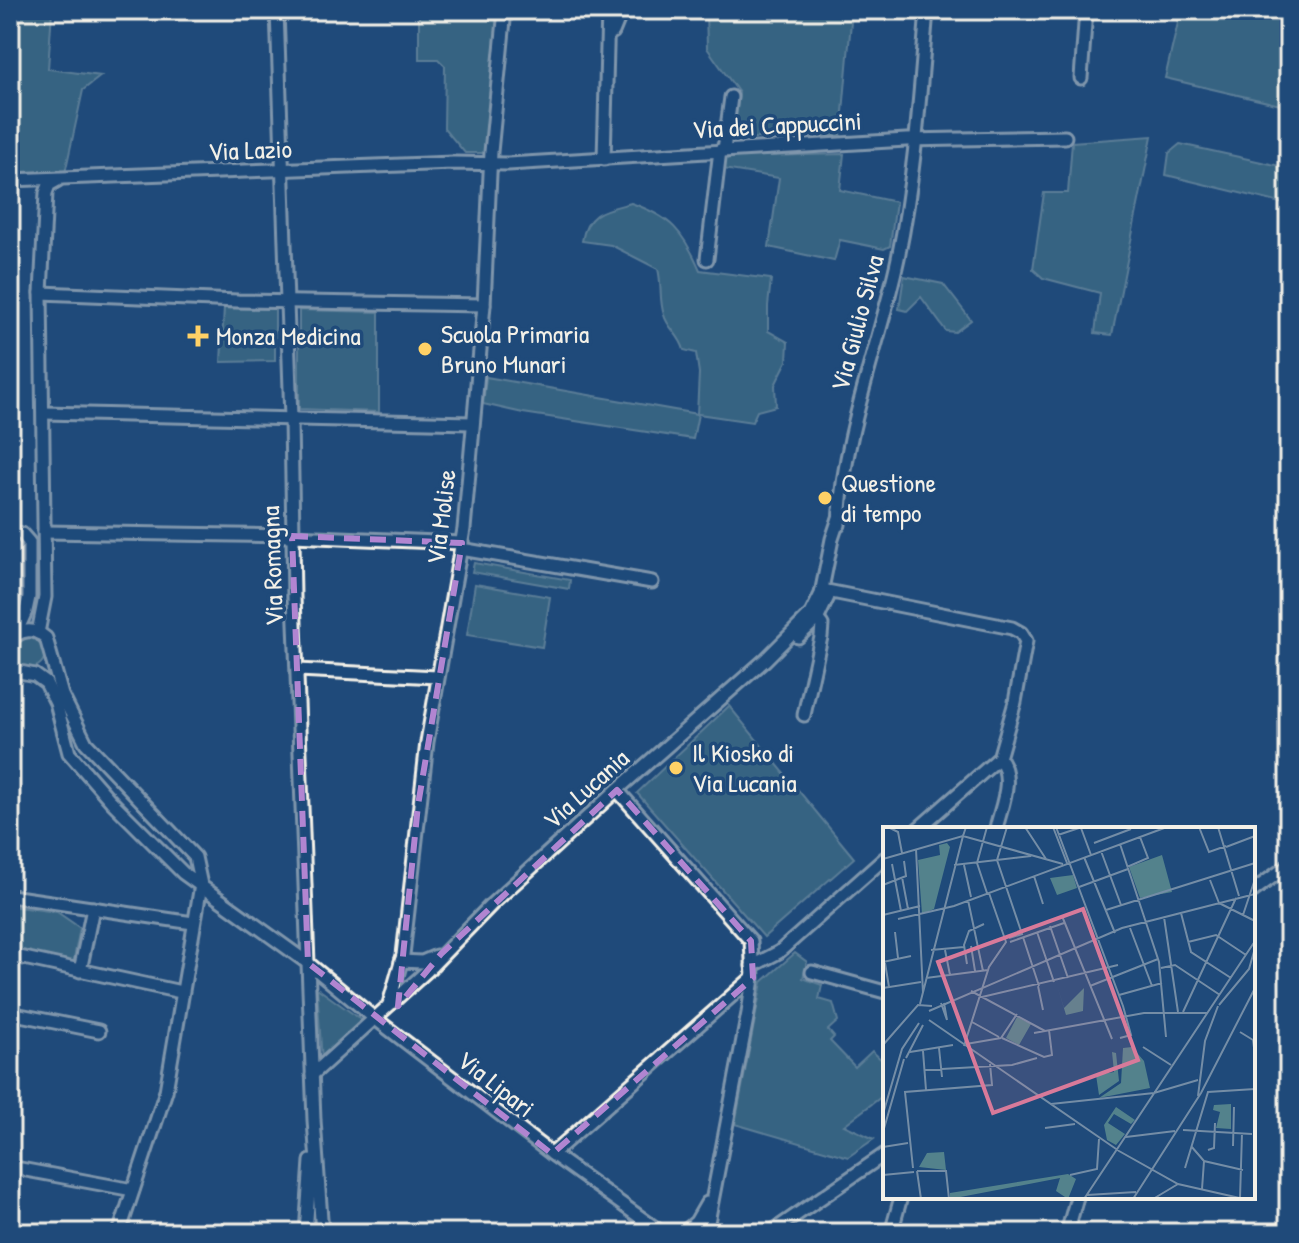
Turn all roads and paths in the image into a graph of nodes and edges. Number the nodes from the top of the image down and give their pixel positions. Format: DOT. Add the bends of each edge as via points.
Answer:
graph roads {
  1 [pos="277,10"];
  2 [pos="505,10"];
  3 [pos="608,10"];
  4 [pos="622,10"];
  5 [pos="927,10"];
  6 [pos="1086,10"];
  7 [pos="608,52"];
  8 [pos="1081,78"];
  9 [pos="731,97"];
  10 [pos="1065,137"];
  11 [pos="916,139"];
  12 [pos="722,150"];
  13 [pos="604,159"];
  14 [pos="491,162"];
  15 [pos="282,171"];
  16 [pos="59,179"];
  17 [pos="10,180"];
  18 [pos="707,259"];
  19 [pos="41,293"];
  20 [pos="286,302"];
  21 [pos="484,305"];
  22 [pos="44,413"];
  23 [pos="291,419"];
  24 [pos="472,423"];
  25 [pos="10,531"];
  26 [pos="44,532"];
  27 [pos="292,536"];
  28 [pos="461,546"];
  29 [pos="652,582"];
  30 [pos="825,590"];
  31 [pos="44,601"];
  32 [pos="814,616"];
  33 [pos="38,633"];
  34 [pos="12,640"];
  35 [pos="50,650"];
  36 [pos="10,662"];
  37 [pos="298,670"];
  38 [pos="19,671"];
  39 [pos="437,677"];
  40 [pos="804,715"];
  41 [pos="999,758"];
  42 [pos="617,790"];
  43 [pos="920,827"];
  44 [pos="996,827"];
  45 [pos="883,860"];
  46 [pos="1289,865"];
  47 [pos="201,885"];
  48 [pos="1255,890"];
  49 [pos="10,896"];
  50 [pos="93,908"];
  51 [pos="193,923"];
  52 [pos="441,954"];
  53 [pos="10,955"];
  54 [pos="401,961"];
  55 [pos="308,963"];
  56 [pos="80,971"];
  57 [pos="752,972"];
  58 [pos="812,972"];
  59 [pos="883,991"];
  60 [pos="181,992"];
  61 [pos="389,1004"];
  62 [pos="10,1013"];
  63 [pos="373,1017"];
  64 [pos="99,1031"];
  65 [pos="312,1075"];
  66 [pos="314,1120"];
  67 [pos="552,1154"];
  68 [pos="883,1155"];
  69 [pos="10,1167"];
  70 [pos="133,1190"];
  71 [pos="712,1192"];
  72 [pos="900,1199"];
  73 [pos="1076,1199"];
  74 [pos="306,1230"];
  75 [pos="322,1231"];
  76 [pos="119,1233"];
  77 [pos="662,1233"];
  78 [pos="683,1233"];
  79 [pos="706,1233"];
  80 [pos="770,1233"];
  81 [pos="891,1233"];
  82 [pos="1067,1233"];
  1 -- 15 [label="street, Via Romagna"];
  2 -- 14 [label="street, Via Molise"];
  3 -- 7 [label="street"];
  4 -- 7 [label="street"];
  5 -- 11 [label="street, Via Giulio Silva"];
  6 -- 8 [label="street"];
  7 -- 13 [label="street"];
  9 -- 12 [label="street"];
  10 -- 11 [label="street, Via dei Cappuccini"];
  11 -- 12 [label="street, Via dei Cappuccini"];
  11 -- 30 [label="street, Via Giulio Silva" via="897,259 860,397 838,541"];
  12 -- 13 [label="street, Via dei Cappuccini"];
  12 -- 18 [label="street"];
  13 -- 14 [label="street, Via dei Cappuccini"];
  14 -- 15 [label="street, Via Lazio"];
  14 -- 21 [label="street, Via Molise"];
  15 -- 16 [label="street, Via Lazio"];
  15 -- 20 [label="street, Via Romagna"];
  16 -- 17 [label="street, Via Lazio"];
  16 -- 19 [label="street" via="46,193"];
  19 -- 20 [label="street"];
  19 -- 22 [label="street"];
  20 -- 21 [label="street"];
  20 -- 23 [label="street, Via Romagna"];
  21 -- 24 [label="street, Via Molise"];
  22 -- 23 [label="street"];
  22 -- 26 [label="street"];
  23 -- 24 [label="street"];
  23 -- 27 [label="street, Via Romagna"];
  24 -- 28 [label="street, Via Molise"];
  25 -- 34 [label="street" via="29,542 29,601"];
  26 -- 27 [label="street"];
  26 -- 31 [label="street"];
  27 -- 28 [label="street"];
  27 -- 37 [label="street, Via Romagna"];
  28 -- 29 [label="street"];
  28 -- 39 [label="street, Via Molise"];
  30 -- 32 [label="street, Via Giulio Silva"];
  30 -- 41 [label="street" via="1021,633 1026,641"];
  31 -- 33 [label="street"];
  31 -- 35 [label="street"];
  32 -- 40 [label="street, Via Giulio Silva" via="822,625 821,637"];
  32 -- 42 [label="street, Via Lucania" via="781,651"];
  33 -- 34 [label="street" via="27,631"];
  33 -- 35 [label="street"];
  35 -- 38 [label="street" via="42,669"];
  35 -- 47 [label="street" via="65,703 86,743 195,857"];
  36 -- 38 [label="street, Via Lipari"];
  37 -- 39 [label="street"];
  37 -- 55 [label="street, Via Romagna"];
  38 -- 47 [label="street, Via Lipari" via="41,678 51,690 69,753 158,851"];
  39 -- 54 [label="street, Via Molise"];
  41 -- 43 [label="street"];
  41 -- 44 [label="street" via="1008,778"];
  42 -- 52 [label="street, Via Lucania"];
  42 -- 57 [label="street" via="751,941"];
  45 -- 57 [label="street"];
  46 -- 48 [label="street"];
  47 -- 51 [label="street"];
  47 -- 55 [label="street, Via Lipari"];
  49 -- 50 [label="street"];
  50 -- 51 [label="street"];
  50 -- 56 [label="street"];
  51 -- 60 [label="street"];
  52 -- 54 [label="street" via="422,962"];
  52 -- 61 [label="street, Via Lucania"];
  53 -- 56 [label="street"];
  54 -- 61 [label="street, Via Molise"];
  55 -- 63 [label="street, Via Lipari"];
  55 -- 65 [label="street, Via Romagna"];
  56 -- 60 [label="street"];
  57 -- 67 [label="street"];
  57 -- 71 [label="street"];
  58 -- 59 [label="street"];
  60 -- 70 [label="street" via="166,1091"];
  61 -- 63 [label="street"];
  62 -- 64 [label="street"];
  63 -- 65 [label="street"];
  63 -- 67 [label="street, Via Lipari"];
  65 -- 66 [label="street, Via Romagna"];
  66 -- 74 [label="street, Via Romagna"];
  66 -- 75 [label="street, Via Romagna"];
  67 -- 77 [label="street, Via Lipari"];
  68 -- 80 [label="street"];
  69 -- 70 [label="street"];
  70 -- 76 [label="street"];
  71 -- 78 [label="street" via="696,1222"];
  71 -- 79 [label="street"];
  72 -- 81 [label="street"];
  73 -- 82 [label="street"];
  74 -- 75 [label="street" via="314,1223"];
}
